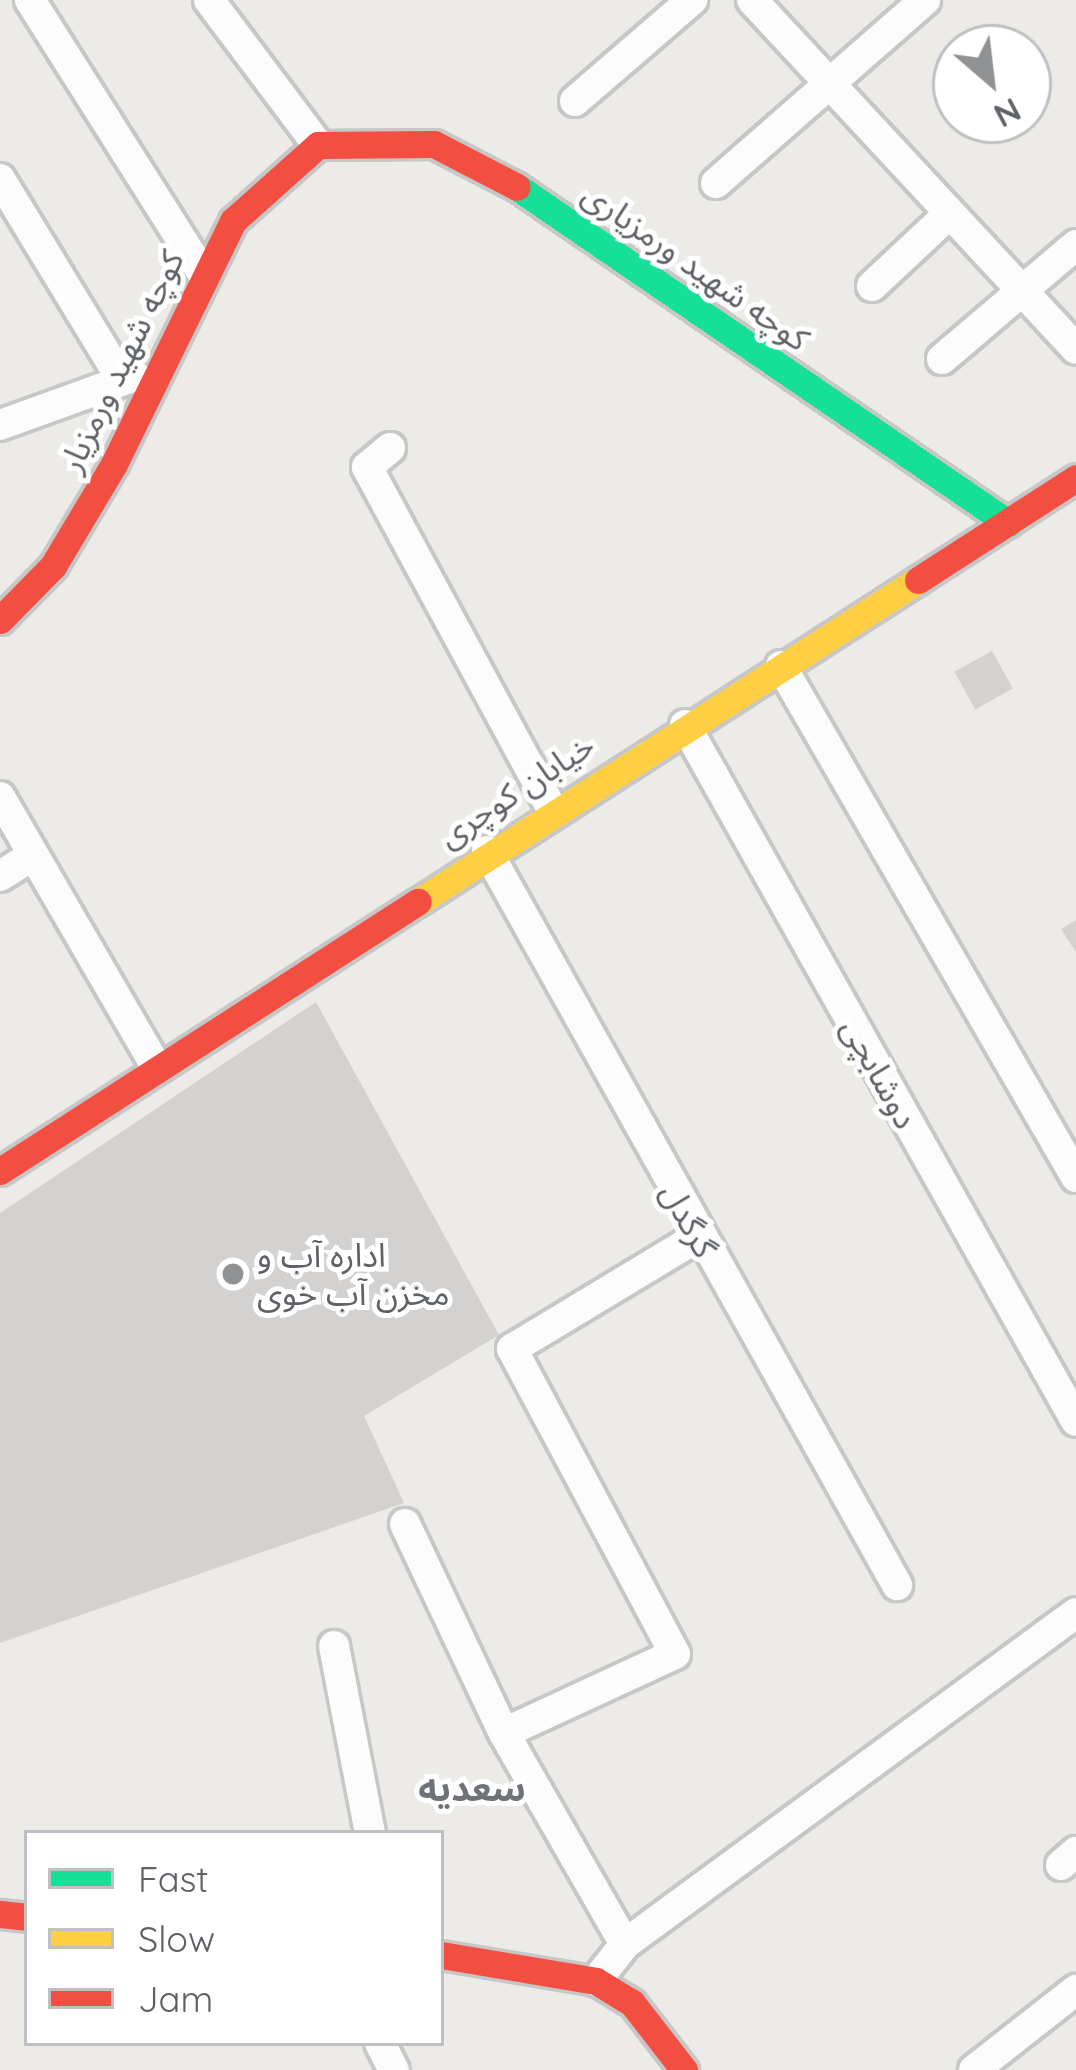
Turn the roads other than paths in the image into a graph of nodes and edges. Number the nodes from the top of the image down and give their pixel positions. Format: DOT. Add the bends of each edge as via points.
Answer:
graph roads {
  1 [pos="30,0"];
  2 [pos="209,0"];
  3 [pos="692,0"];
  4 [pos="752,0"];
  5 [pos="925,0"];
  6 [pos="825,83"];
  7 [pos="575,101"];
  8 [pos="318,145"];
  9 [pos="0,179"];
  10 [pos="716,183"];
  11 [pos="949,214"];
  12 [pos="1076,245"];
  13 [pos="203,274"];
  14 [pos="872,286"];
  15 [pos="1021,290"];
  16 [pos="1076,349"];
  17 [pos="942,358"];
  18 [pos="118,375"];
  19 [pos="151,377"];
  20 [pos="3,413"];
  21 [pos="390,448"];
  22 [pos="1076,478"];
  23 [pos="1008,523"];
  24 [pos="0,620"];
  25 [pos="781,666"];
  26 [pos="685,725"];
  27 [pos="0,797"];
  28 [pos="552,808"];
  29 [pos="487,851"];
  30 [pos="33,855"];
  31 [pos="0,876"];
  32 [pos="157,1068"];
  33 [pos="0,1171"];
  34 [pos="1076,1177"];
  35 [pos="698,1237"];
  36 [pos="1076,1421"];
  37 [pos="405,1524"];
  38 [pos="896,1585"];
  39 [pos="1076,1613"];
  40 [pos="334,1646"];
  41 [pos="504,1733"];
  42 [pos="369,1830"];
  43 [pos="625,1944"];
  44 [pos="444,1956"];
  45 [pos="596,1981"];
  46 [pos="1076,1990"];
  47 [pos="684,2070"];
  48 [pos="974,2070"];
  1 -- 13 [label="street"];
  2 -- 8 [label="street"];
  3 -- 7 [label="street"];
  4 -- 6 [label="street"];
  5 -- 6 [label="street"];
  6 -- 10 [label="street"];
  6 -- 11 [label="street"];
  8 -- 13 [label="street, کوچه شهید ورمزیار" via="232,221"];
  8 -- 23 [label="street, کوچه شهید ورمزیاری" via="434,144 490,168"];
  9 -- 18 [label="street"];
  11 -- 14 [label="street"];
  11 -- 15 [label="street"];
  12 -- 15 [label="street"];
  13 -- 19 [label="street, کوچه شهید ورمزیار"];
  15 -- 16 [label="street"];
  15 -- 17 [label="street"];
  18 -- 19 [label="street"];
  18 -- 20 [label="street"];
  19 -- 24 [label="street, کوچه شهید ورمزیار" via="53,566"];
  21 -- 28 [label="street" via="367,467"];
  22 -- 23 [label="street, خیابان کوچری"];
  23 -- 25 [label="street, خیابان کوچری"];
  25 -- 26 [label="street, خیابان کوچری"];
  25 -- 34 [label="street"];
  26 -- 28 [label="street, خیابان کوچری"];
  26 -- 36 [label="street, دوشابچی"];
  27 -- 30 [label="street"];
  28 -- 29 [label="street, خیابان کوچری"];
  29 -- 32 [label="street, خیابان کوچری"];
  29 -- 35 [label="street, گرگدل"];
  30 -- 31 [label="street"];
  30 -- 32 [label="street"];
  32 -- 33 [label="street, خیابان کوچری"];
  35 -- 38 [label="street, گرگدل"];
  35 -- 41 [label="street" via="512,1349 675,1654"];
  37 -- 41 [label="street"];
  39 -- 43 [label="street" via="716,1885"];
  40 -- 42 [label="street"];
  41 -- 43 [label="street"];
  43 -- 45 [label="street"];
  44 -- 45 [label="street"];
  45 -- 47 [label="street" via="632,2002"];
  46 -- 48 [label="street"];
}
